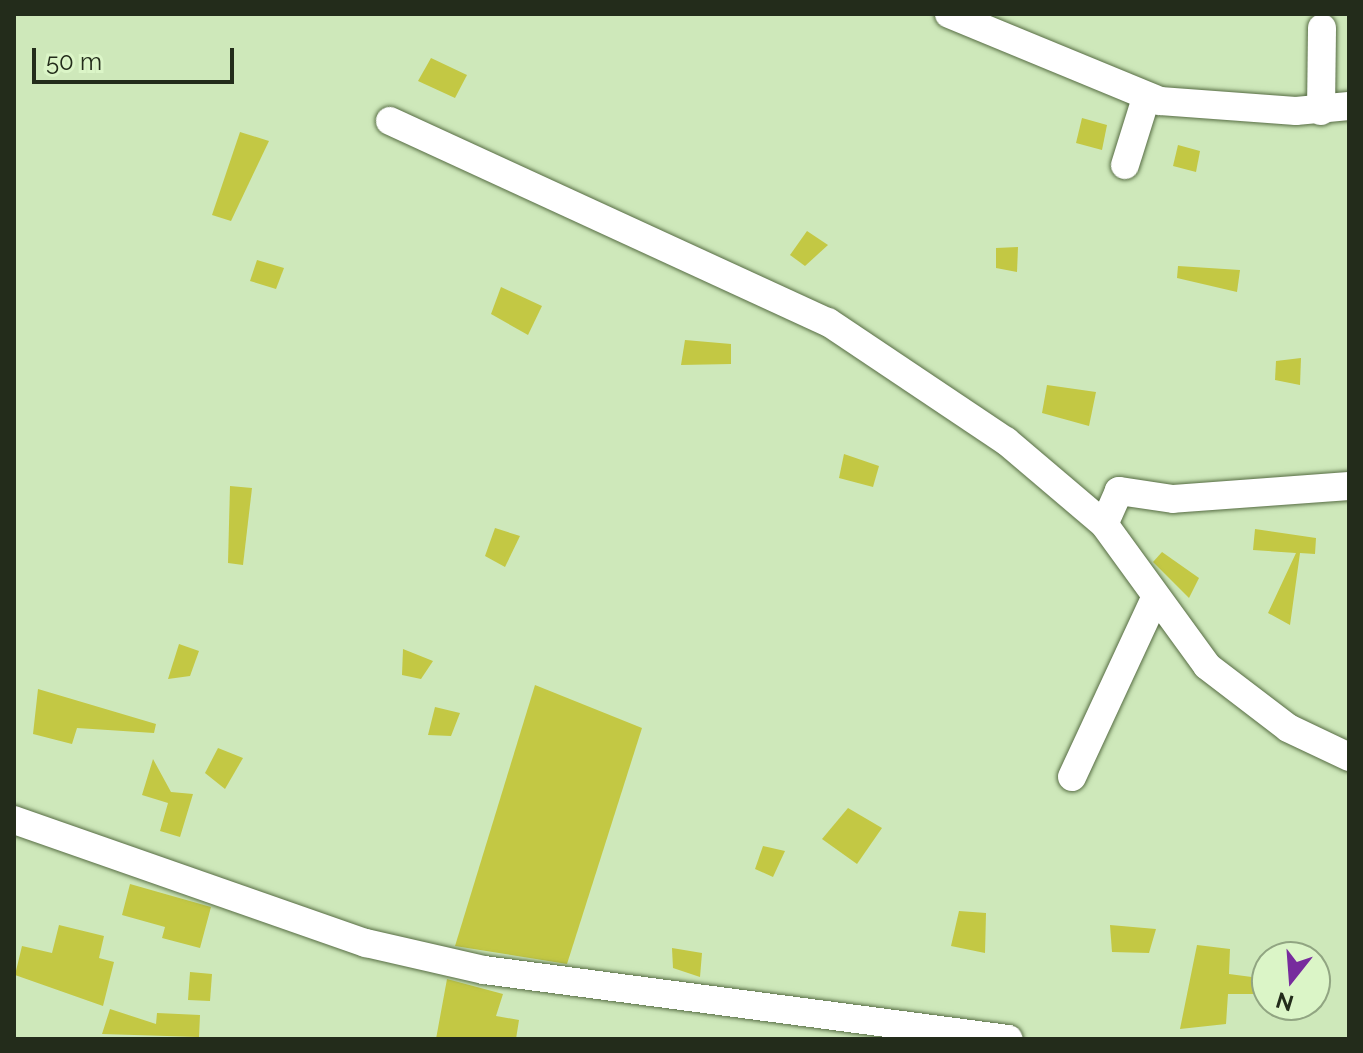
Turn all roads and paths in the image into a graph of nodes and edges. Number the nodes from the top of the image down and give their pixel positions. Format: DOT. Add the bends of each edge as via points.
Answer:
graph roads {
  1 [pos="949,14"];
  2 [pos="1322,28"];
  3 [pos="1146,98"];
  4 [pos="1349,106"];
  5 [pos="1321,111"];
  6 [pos="390,121"];
  7 [pos="1125,165"];
  8 [pos="1053,481"];
  9 [pos="1349,486"];
  10 [pos="1119,491"];
  11 [pos="1104,524"];
  12 [pos="1154,600"];
  13 [pos="1349,757"];
  14 [pos="1072,777"];
  15 [pos="14,820"];
  16 [pos="1008,1039"];
  1 -- 3 [label="street" via="1093,68"];
  2 -- 5 [label="street"];
  3 -- 5 [label="street"];
  3 -- 7 [label="street"];
  4 -- 5 [label="street"];
  6 -- 8 [label="street" via="828,322"];
  8 -- 10 [label="street"];
  8 -- 11 [label="street"];
  9 -- 10 [label="street" via="1173,499"];
  10 -- 11 [label="street"];
  11 -- 12 [label="street"];
  12 -- 13 [label="street" via="1207,666 1288,728"];
  12 -- 14 [label="street"];
  15 -- 16 [label="street" via="366,943 484,970"];
}
